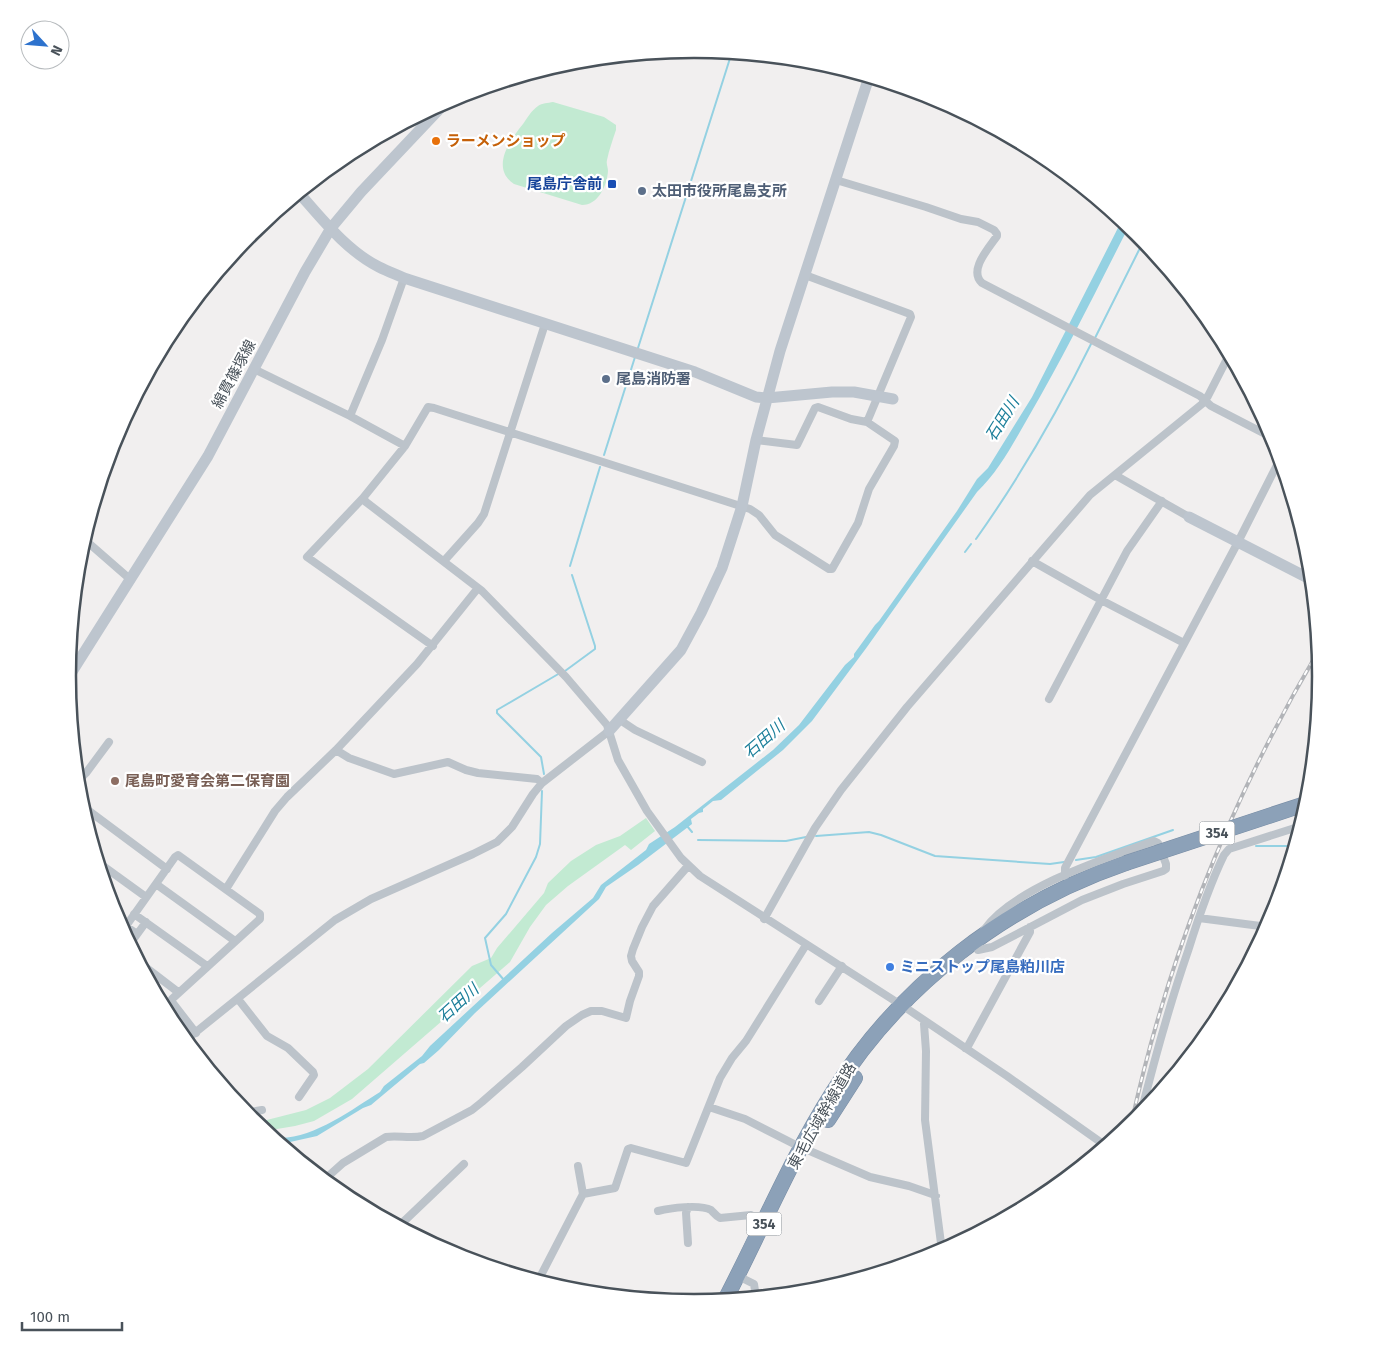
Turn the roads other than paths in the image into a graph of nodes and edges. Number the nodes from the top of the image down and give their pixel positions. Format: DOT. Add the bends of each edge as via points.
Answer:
graph roads {
  1 [pos="867,82"];
  2 [pos="433,116"];
  3 [pos="836,180"];
  4 [pos="303,197"];
  5 [pos="331,228"];
  6 [pos="805,275"];
  7 [pos="404,278"];
  8 [pos="545,324"];
  9 [pos="1226,360"];
  10 [pos="254,369"];
  11 [pos="879,395"];
  12 [pos="767,398"];
  13 [pos="893,399"];
  14 [pos="1205,401"];
  15 [pos="350,416"];
  16 [pos="867,422"];
  17 [pos="511,432"];
  18 [pos="1263,433"];
  19 [pos="756,440"];
  20 [pos="405,446"];
  21 [pos="1276,466"];
  22 [pos="1115,475"];
  23 [pos="363,498"];
  24 [pos="1162,501"];
  25 [pos="742,506"];
  26 [pos="1189,518"];
  27 [pos="1238,542"];
  28 [pos="90,545"];
  29 [pos="444,561"];
  30 [pos="1032,561"];
  31 [pos="1305,576"];
  32 [pos="131,580"];
  33 [pos="478,588"];
  34 [pos="1101,600"];
  35 [pos="1184,643"];
  36 [pos="433,646"];
  37 [pos="76,665"];
  38 [pos="1050,699"];
  39 [pos="620,720"];
  40 [pos="609,731"];
  41 [pos="109,742"];
  42 [pos="336,750"];
  43 [pos="702,762"];
  44 [pos="84,775"];
  45 [pos="542,783"];
  46 [pos="1300,801"];
  47 [pos="92,813"];
  48 [pos="1296,817"];
  49 [pos="1294,829"];
  50 [pos="688,866"];
  51 [pos="1127,867"];
  52 [pos="166,869"];
  53 [pos="107,870"];
  54 [pos="1065,876"];
  55 [pos="156,884"];
  56 [pos="226,889"];
  57 [pos="146,897"];
  58 [pos="134,914"];
  59 [pos="764,918"];
  60 [pos="1199,918"];
  61 [pos="146,922"];
  62 [pos="128,923"];
  63 [pos="1260,926"];
  64 [pos="1030,927"];
  65 [pos="130,929"];
  66 [pos="137,934"];
  67 [pos="134,938"];
  68 [pos="235,941"];
  69 [pos="806,945"];
  70 [pos="978,945"];
  71 [pos="207,966"];
  72 [pos="842,966"];
  73 [pos="152,972"];
  74 [pos="178,992"];
  75 [pos="238,999"];
  76 [pos="819,1000"];
  77 [pos="905,1007"];
  78 [pos="925,1021"];
  79 [pos="196,1033"];
  80 [pos="192,1036"];
  81 [pos="965,1048"];
  82 [pos="299,1097"];
  83 [pos="1144,1100"];
  84 [pos="709,1107"];
  85 [pos="262,1110"];
  86 [pos="255,1111"];
  87 [pos="1101,1142"];
  88 [pos="806,1150"];
  89 [pos="464,1164"];
  90 [pos="578,1166"];
  91 [pos="329,1175"];
  92 [pos="583,1194"];
  93 [pos="936,1196"];
  94 [pos="688,1208"];
  95 [pos="658,1211"];
  96 [pos="403,1222"];
  97 [pos="764,1224"];
  98 [pos="688,1243"];
  99 [pos="941,1243"];
  100 [pos="541,1275"];
  101 [pos="744,1279"];
  102 [pos="755,1291"];
  103 [pos="729,1293"];
  104 [pos="737,1293"];
  1 -- 3 [label="street"];
  2 -- 5 [label="street, 綿貫篠塚線"];
  3 -- 6 [label="street"];
  3 -- 14 [label="street" via="978,222 994,230 997,236 977,270 979,280"];
  4 -- 5 [label="street"];
  5 -- 7 [label="street" via="368,261"];
  5 -- 10 [label="street, 綿貫篠塚線"];
  6 -- 11 [label="street" via="910,314"];
  6 -- 12 [label="street"];
  7 -- 8 [label="street"];
  7 -- 15 [label="street"];
  8 -- 12 [label="street" via="695,372 749,395"];
  8 -- 17 [label="street"];
  9 -- 14 [label="street"];
  10 -- 15 [label="street"];
  10 -- 32 [label="street, 綿貫篠塚線" via="208,456"];
  11 -- 12 [label="street" via="832,392"];
  11 -- 13 [label="street"];
  11 -- 16 [label="street"];
  12 -- 19 [label="street"];
  14 -- 18 [label="street"];
  14 -- 22 [label="street"];
  15 -- 20 [label="street"];
  16 -- 19 [label="street" via="818,407 797,445"];
  16 -- 25 [label="street" via="894,441 894,446 869,489 858,523 832,569 774,536 759,515"];
  17 -- 20 [label="street" via="430,407"];
  17 -- 25 [label="street"];
  17 -- 29 [label="street" via="484,514"];
  19 -- 25 [label="street"];
  20 -- 23 [label="street"];
  21 -- 27 [label="street"];
  22 -- 24 [label="street"];
  22 -- 30 [label="street" via="1090,496"];
  23 -- 29 [label="street"];
  23 -- 36 [label="street" via="307,557"];
  24 -- 26 [label="street"];
  24 -- 34 [label="street" via="1127,550"];
  25 -- 39 [label="street" via="722,568 688,638 670,665"];
  26 -- 27 [label="street"];
  27 -- 31 [label="street"];
  27 -- 35 [label="street"];
  28 -- 32 [label="street"];
  29 -- 33 [label="street"];
  30 -- 34 [label="street"];
  30 -- 59 [label="street" via="841,790 815,828"];
  32 -- 37 [label="street, 綿貫篠塚線"];
  33 -- 36 [label="street"];
  33 -- 40 [label="street" via="561,673"];
  34 -- 35 [label="street"];
  34 -- 38 [label="street"];
  35 -- 54 [label="street" via="1065,868"];
  36 -- 42 [label="street"];
  39 -- 40 [label="street"];
  39 -- 43 [label="street"];
  40 -- 45 [label="street"];
  40 -- 50 [label="street" via="618,760 647,811"];
  41 -- 44 [label="street"];
  42 -- 45 [label="street" via="394,774 448,762 471,772 537,779"];
  42 -- 56 [label="street" via="275,811"];
  45 -- 75 [label="street" via="512,827 497,842 371,899 341,916"];
  46 -- 51 [label="highway, 東毛広域幹線道路 / 354, bridge"];
  47 -- 52 [label="street"];
  48 -- 51 [label="highway, 東毛広域幹線道路 / 354"];
  49 -- 60 [label="street" via="1227,852"];
  50 -- 59 [label="street"];
  50 -- 91 [label="street" via="653,906 633,949 632,961 639,976 626,1018 602,1011 582,1014 472,1110 423,1136 386,1137 343,1162"];
  51 -- 70 [label="highway, 東毛広域幹線道路 / 354" via="1064,888 1004,921"];
  52 -- 55 [label="street"];
  52 -- 56 [label="street" via="180,856"];
  53 -- 57 [label="street"];
  54 -- 64 [label="street" via="1154,841 1158,842 1166,864 1163,871 1089,897"];
  54 -- 70 [label="street" via="1001,911 993,918"];
  55 -- 57 [label="street"];
  55 -- 68 [label="street"];
  56 -- 68 [label="street" via="261,916"];
  57 -- 58 [label="street"];
  58 -- 61 [label="street"];
  58 -- 62 [label="street"];
  59 -- 69 [label="street"];
  60 -- 63 [label="street"];
  60 -- 83 [label="street" via="1165,1020"];
  61 -- 66 [label="street"];
  61 -- 71 [label="street"];
  64 -- 70 [label="street" via="992,947"];
  64 -- 81 [label="street"];
  65 -- 66 [label="street"];
  66 -- 67 [label="street"];
  68 -- 71 [label="street"];
  69 -- 72 [label="street"];
  69 -- 84 [label="street" via="720,1078"];
  70 -- 77 [label="highway, 東毛広域幹線道路 / 354"];
  71 -- 74 [label="street"];
  72 -- 76 [label="street"];
  72 -- 77 [label="street"];
  73 -- 74 [label="street"];
  74 -- 79 [label="street" via="172,1002"];
  75 -- 79 [label="street"];
  75 -- 82 [label="street" via="267,1036 288,1048 313,1072"];
  77 -- 78 [label="street"];
  77 -- 88 [label="highway, 東毛広域幹線道路 / 354" via="874,1036 851,1065 832,1093"];
  78 -- 81 [label="street"];
  78 -- 93 [label="street" via="925,1120"];
  79 -- 80 [label="street"];
  81 -- 87 [label="street"];
  84 -- 88 [label="street" via="745,1119"];
  84 -- 92 [label="street" via="686,1163 631,1148 615,1188"];
  85 -- 86 [label="street"];
  88 -- 93 [label="street" via="870,1177"];
  88 -- 97 [label="highway, 東毛広域幹線道路 / 354" via="782,1187"];
  88 -- 101 [label="highway, 東毛広域幹線道路 / 354"];
  89 -- 96 [label="street"];
  90 -- 92 [label="street"];
  92 -- 100 [label="street"];
  93 -- 99 [label="street"];
  94 -- 95 [label="street"];
  94 -- 97 [label="street" via="709,1210 720,1218 751,1215"];
  94 -- 98 [label="street"];
  97 -- 103 [label="highway, 東毛広域幹線道路 / 354"];
  101 -- 102 [label="street" via="754,1284"];
  101 -- 104 [label="highway, 東毛広域幹線道路 / 354"];
}
